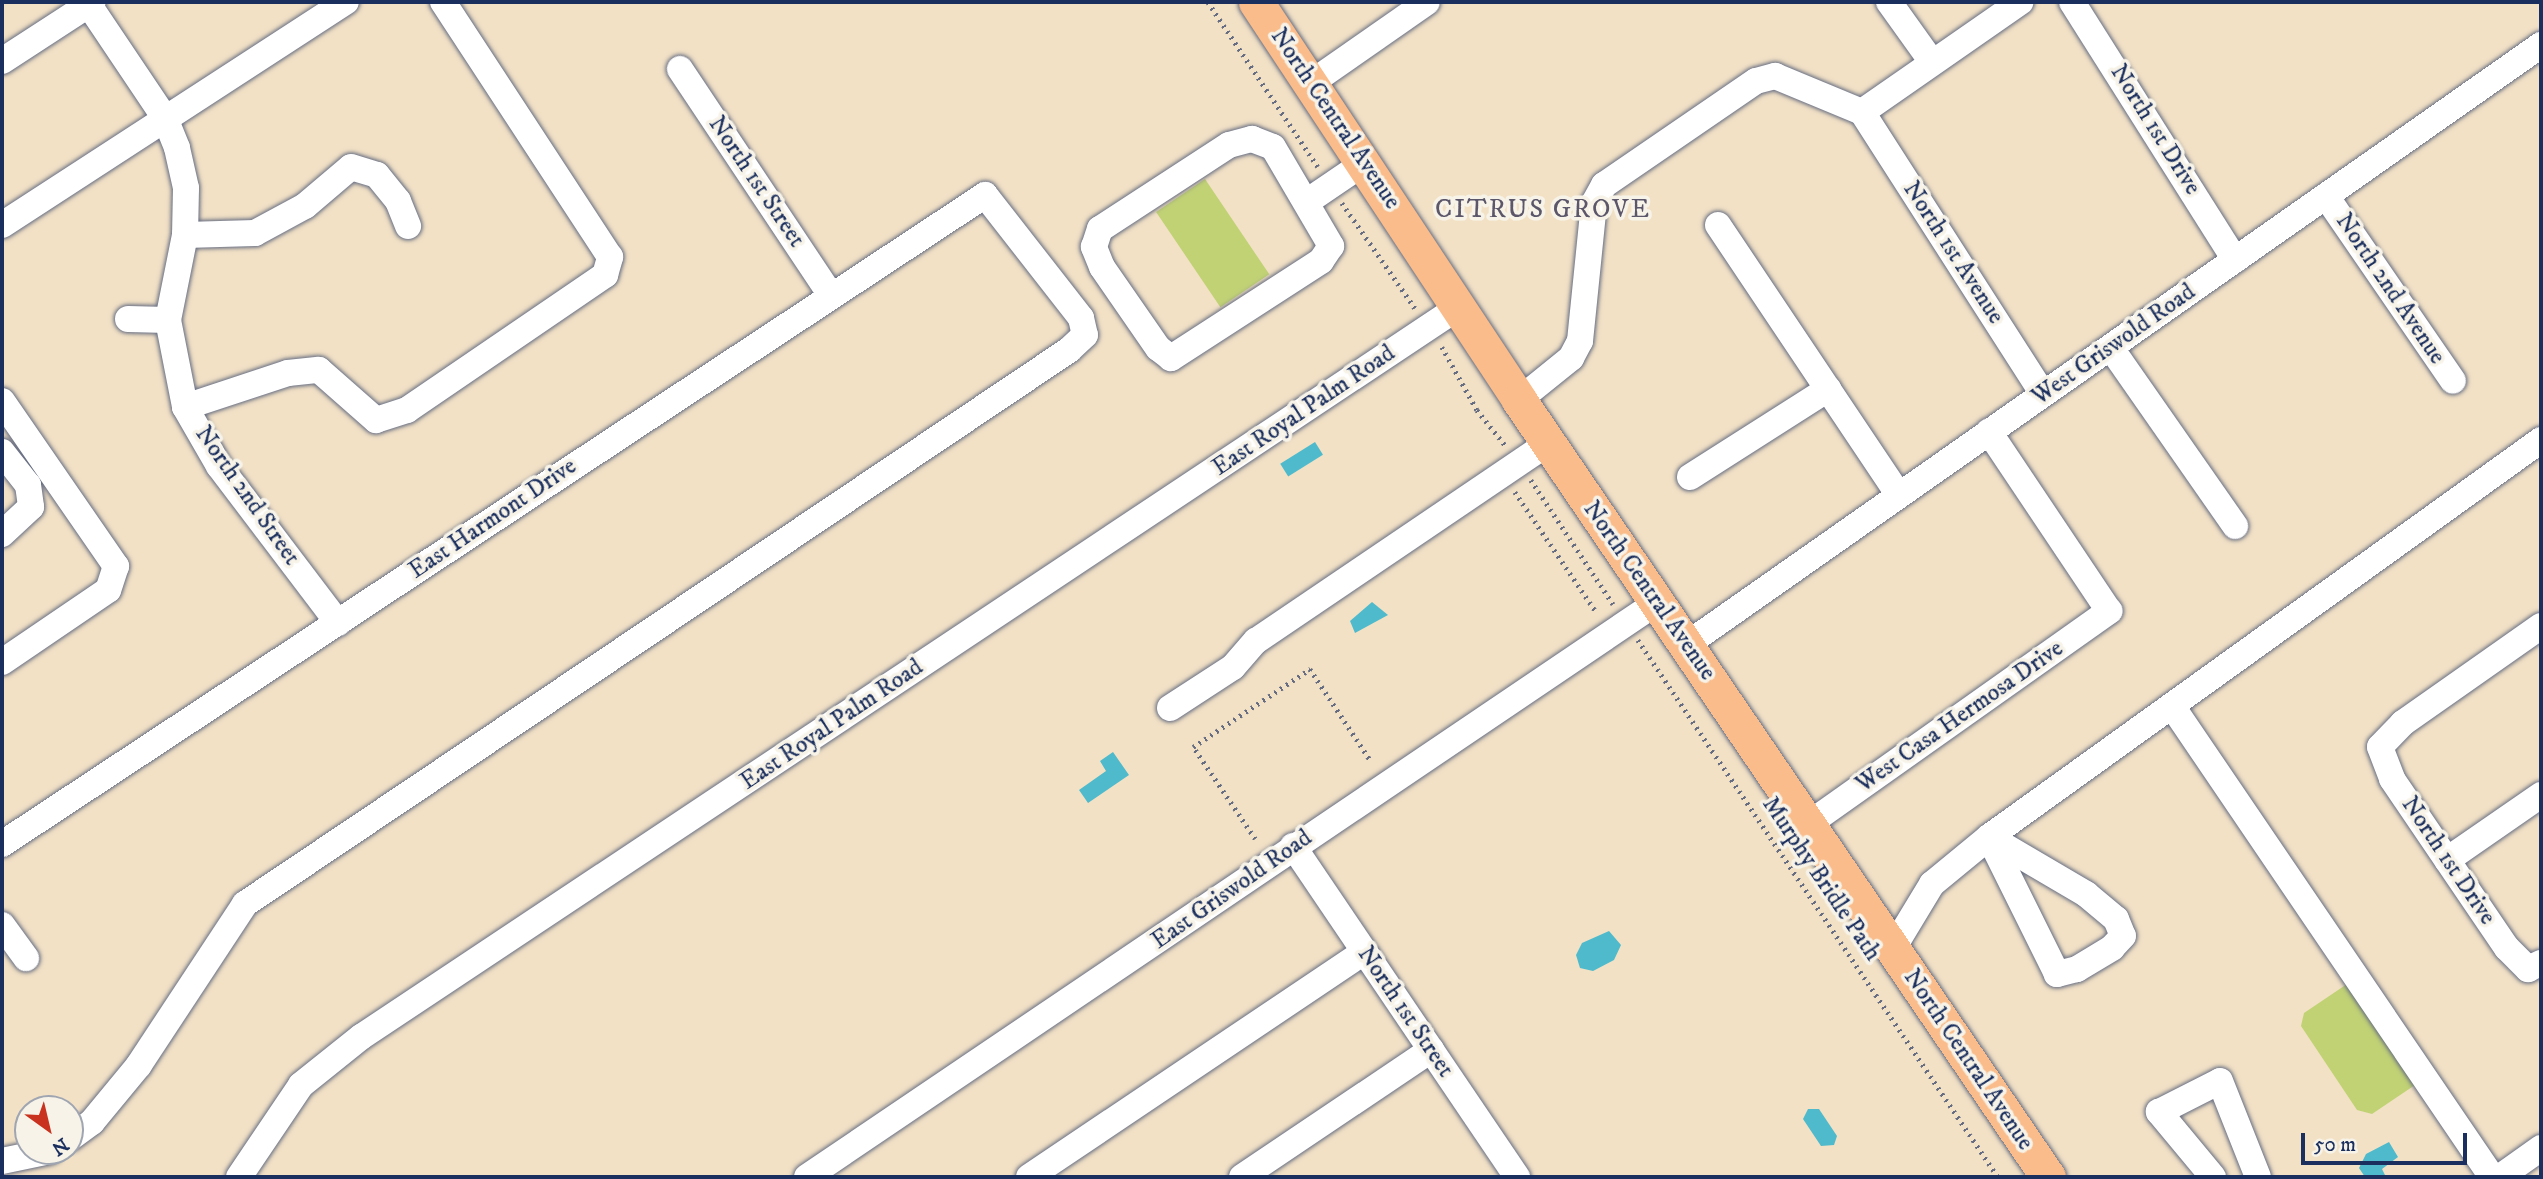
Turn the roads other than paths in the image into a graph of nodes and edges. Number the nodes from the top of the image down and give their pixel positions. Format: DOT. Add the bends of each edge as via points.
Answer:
graph roads {
  1 [pos="346,2"];
  2 [pos="443,2"];
  3 [pos="1256,2"];
  4 [pos="1427,2"];
  5 [pos="1889,2"];
  6 [pos="2020,2"];
  7 [pos="2072,2"];
  8 [pos="90,3"];
  9 [pos="2541,45"];
  10 [pos="2,61"];
  11 [pos="1933,62"];
  12 [pos="680,69"];
  13 [pos="1311,83"];
  14 [pos="1862,112"];
  15 [pos="165,118"];
  16 [pos="1364,163"];
  17 [pos="2326,196"];
  18 [pos="1308,201"];
  19 [pos="2,225"];
  20 [pos="1718,225"];
  21 [pos="408,226"];
  22 [pos="186,235"];
  23 [pos="2235,260"];
  24 [pos="831,295"];
  25 [pos="1459,307"];
  26 [pos="128,319"];
  27 [pos="168,320"];
  28 [pos="2110,348"];
  29 [pos="2453,381"];
  30 [pos="1828,389"];
  31 [pos="2043,394"];
  32 [pos="1519,400"];
  33 [pos="2,401"];
  34 [pos="185,407"];
  35 [pos="1989,432"];
  36 [pos="2541,440"];
  37 [pos="1548,443"];
  38 [pos="2,452"];
  39 [pos="1690,477"];
  40 [pos="1899,495"];
  41 [pos="2235,526"];
  42 [pos="2,534"];
  43 [pos="1656,603"];
  44 [pos="338,623"];
  45 [pos="2541,626"];
  46 [pos="1686,645"];
  47 [pos="2,662"];
  48 [pos="2172,706"];
  49 [pos="1170,708"];
  50 [pos="2541,795"];
  51 [pos="1811,823"];
  52 [pos="1989,837"];
  53 [pos="2,844"];
  54 [pos="1293,846"];
  55 [pos="2447,860"];
  56 [pos="2,925"];
  57 [pos="1892,950"];
  58 [pos="1364,952"];
  59 [pos="26,958"];
  60 [pos="2534,966"];
  61 [pos="1431,1050"];
  62 [pos="84,1128"];
  63 [pos="2541,1149"];
  64 [pos="239,1177"];
  65 [pos="807,1177"];
  66 [pos="1029,1177"];
  67 [pos="1242,1177"];
  68 [pos="1517,1177"];
  69 [pos="2048,1177"];
  70 [pos="2213,1177"];
  71 [pos="2258,1177"];
  72 [pos="2492,1177"];
  73 [pos="2500,1177"];
  1 -- 15 [label="street"];
  2 -- 34 [label="street" via="610,257 605,275 407,410 376,420 319,370 288,373"];
  3 -- 13 [label="main road, North Central Avenue"];
  4 -- 13 [label="street"];
  5 -- 11 [label="street"];
  6 -- 11 [label="street"];
  7 -- 23 [label="street, North 1st Drive"];
  8 -- 10 [label="street"];
  8 -- 15 [label="street, North 2nd Street"];
  9 -- 17 [label="street, West Griswold Road"];
  11 -- 14 [label="street"];
  12 -- 24 [label="street, North 1st Street"];
  13 -- 16 [label="main road, North Central Avenue"];
  14 -- 31 [label="street, North 1st Avenue"];
  14 -- 32 [label="street" via="1775,76 1756,80 1604,185 1594,203 1580,341 1571,358"];
  15 -- 19 [label="street"];
  15 -- 22 [label="street, North 2nd Street" via="186,188"];
  16 -- 18 [label="street"];
  16 -- 25 [label="main road, North Central Avenue"];
  17 -- 23 [label="street, West Griswold Road"];
  17 -- 29 [label="street, North 2nd Avenue"];
  18 -- 18 [label="street" via="1273,147 1252,139 1229,145 1100,229 1094,247 1158,348 1171,358 1321,261 1331,246"];
  20 -- 30 [label="street"];
  21 -- 22 [label="street" via="398,201 377,175 351,167 304,206 255,233"];
  22 -- 27 [label="street, North 2nd Street"];
  23 -- 28 [label="street, West Griswold Road"];
  24 -- 44 [label="street, East Harmont Drive"];
  24 -- 62 [label="street, East Harmont Drive" via="985,195 1081,318 1085,335 246,904 139,1065"];
  25 -- 32 [label="main road, North Central Avenue"];
  25 -- 64 [label="street, East Royal Palm Road" via="361,1037 302,1085"];
  26 -- 27 [label="street"];
  27 -- 34 [label="street, North 2nd Street"];
  28 -- 31 [label="street, West Griswold Road"];
  28 -- 41 [label="street"];
  30 -- 39 [label="street"];
  30 -- 40 [label="street"];
  31 -- 35 [label="street, West Griswold Road"];
  32 -- 37 [label="main road, North Central Avenue"];
  33 -- 47 [label="street" via="116,566 108,590"];
  34 -- 44 [label="street, North 2nd Street" via="219,466"];
  35 -- 40 [label="street, West Griswold Road"];
  35 -- 51 [label="street, West Casa Hermosa Drive" via="2109,611"];
  36 -- 48 [label="street"];
  37 -- 43 [label="main road, North Central Avenue"];
  37 -- 49 [label="street" via="1256,641 1233,667"];
  38 -- 42 [label="street" via="28,485 31,508"];
  40 -- 46 [label="street, West Griswold Road"];
  43 -- 46 [label="main road, North Central Avenue"];
  43 -- 54 [label="street, East Griswold Road"];
  44 -- 53 [label="street, East Harmont Drive"];
  45 -- 55 [label="street, North 1st Drive" via="2403,723 2379,747 2392,779"];
  46 -- 51 [label="main road, North Central Avenue"];
  48 -- 52 [label="street"];
  48 -- 72 [label="street"];
  50 -- 55 [label="street"];
  51 -- 57 [label="main road, North Central Avenue"];
  52 -- 52 [label="street" via="2057,974 2077,970 2123,936 2116,919 2086,894"];
  52 -- 57 [label="street" via="1933,884"];
  54 -- 58 [label="street, North 1st Street"];
  54 -- 65 [label="street, East Griswold Road" via="1237,890"];
  55 -- 60 [label="street, North 1st Drive" via="2507,948"];
  56 -- 59 [label="street"];
  57 -- 69 [label="main road, North Central Avenue"];
  58 -- 61 [label="street, North 1st Street"];
  58 -- 66 [label="street"];
  61 -- 67 [label="street"];
  61 -- 68 [label="street, North 1st Street"];
  63 -- 73 [label="street"];
  70 -- 71 [label="street" via="2160,1112 2220,1081"];
}
